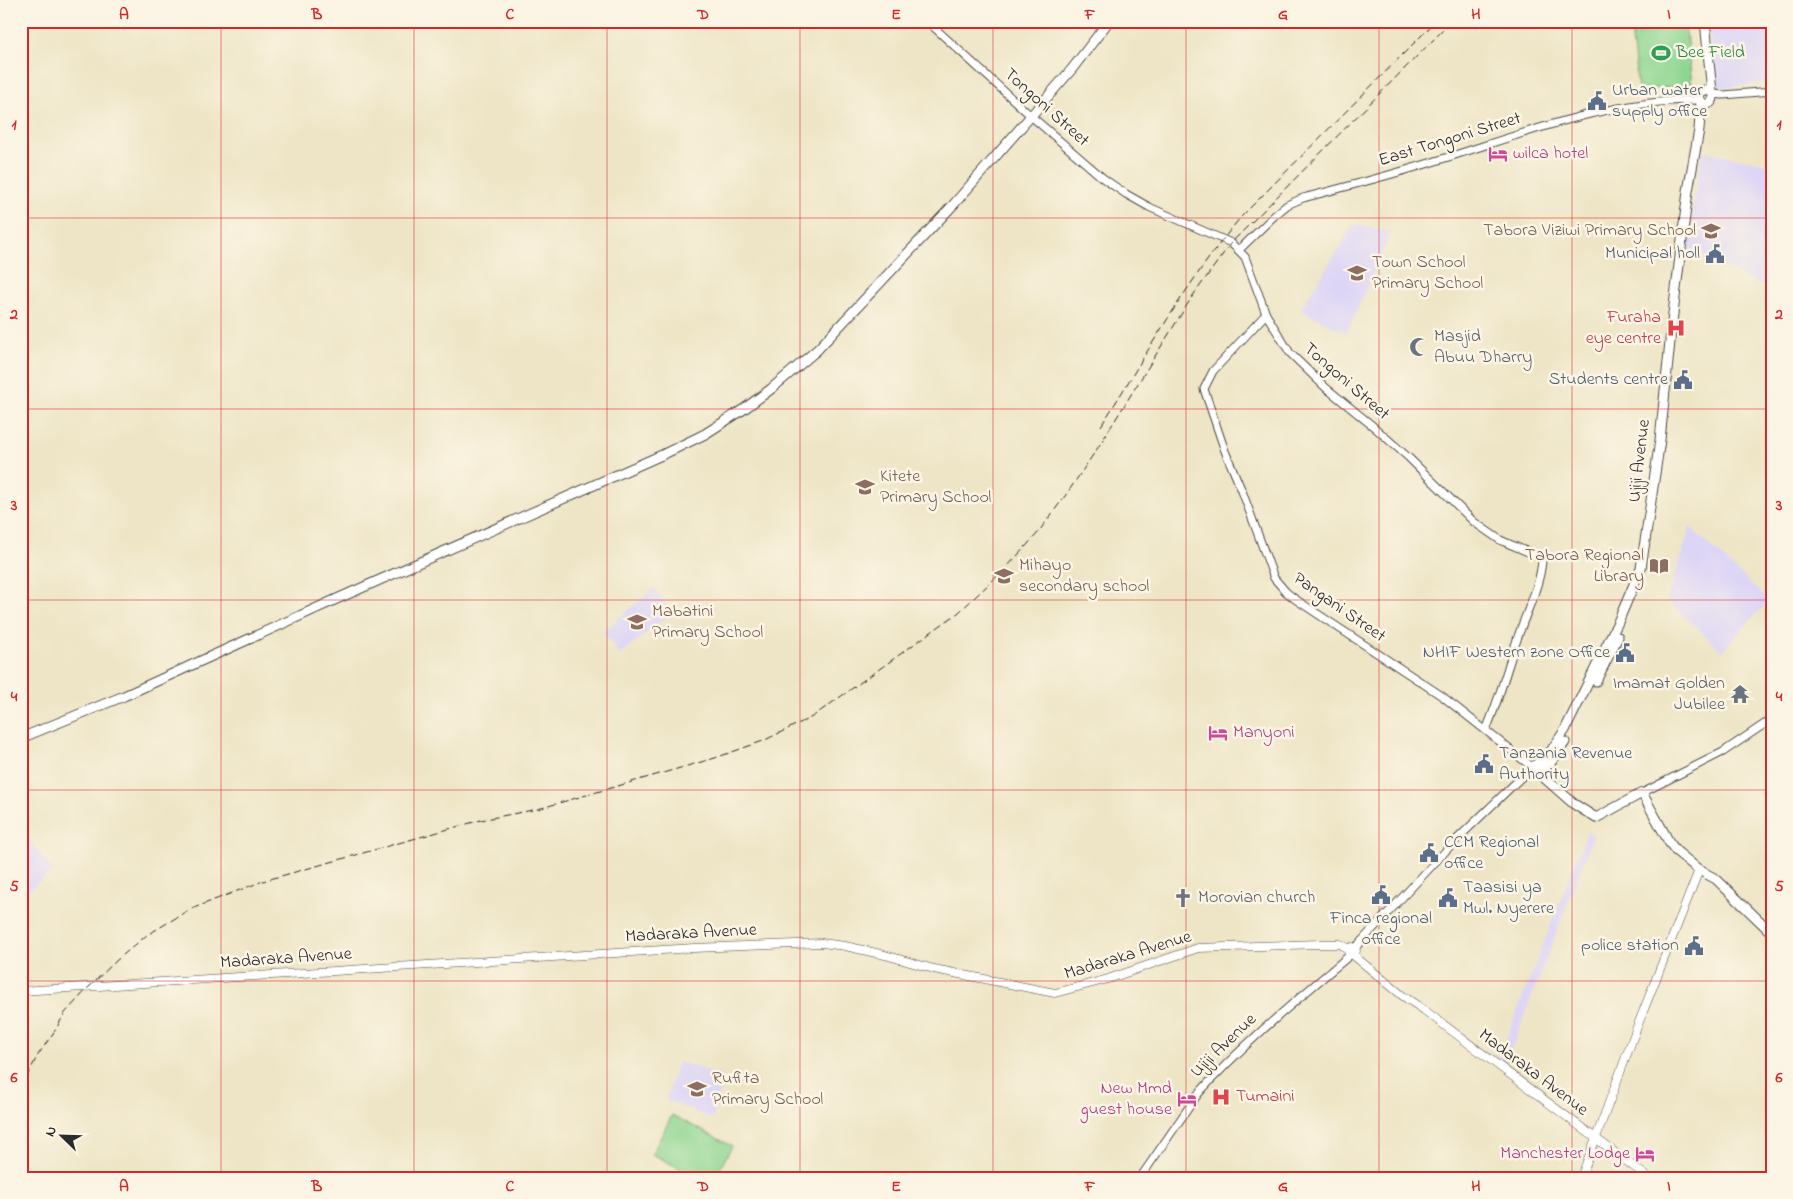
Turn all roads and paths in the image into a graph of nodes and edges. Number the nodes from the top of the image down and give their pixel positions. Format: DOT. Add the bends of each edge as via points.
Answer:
graph roads {
  1 [pos="927,21"];
  2 [pos="1109,21"];
  3 [pos="1705,21"];
  4 [pos="1772,91"];
  5 [pos="1706,97"];
  6 [pos="1031,116"];
  7 [pos="1239,250"];
  8 [pos="1266,314"];
  9 [pos="1641,568"];
  10 [pos="1772,719"];
  11 [pos="1486,730"];
  12 [pos="21,738"];
  13 [pos="1549,765"];
  14 [pos="1536,770"];
  15 [pos="1547,781"];
  16 [pos="1642,793"];
  17 [pos="1699,870"];
  18 [pos="1772,933"];
  19 [pos="1352,952"];
  20 [pos="21,991"];
  21 [pos="1595,1139"];
  22 [pos="1140,1178"];
  23 [pos="1581,1178"];
  24 [pos="1649,1178"];
  1 -- 6 [label="street, Tongoni Street"];
  2 -- 6 [label="highway"];
  3 -- 5 [label="highway" via="1710,75"];
  4 -- 5 [label="street, East Tongoni Street"];
  5 -- 7 [label="street, East Tongoni Street" via="1609,109 1422,166 1302,198 1274,216"];
  5 -- 9 [label="highway, Ujiji Avenue" via="1688,191 1660,440"];
  6 -- 7 [label="street, Tongoni Street" via="1126,194 1230,242"];
  6 -- 12 [label="highway" via="954,204 817,350 771,389 713,429 656,458 124,696"];
  7 -- 8 [label="street, Tongoni Street"];
  8 -- 11 [label="street, Tongoni Street" via="1290,353 1409,458 1473,521 1500,540 1534,554 1542,561"];
  8 -- 11 [label="street, Pangani Street" via="1213,371 1204,388 1274,578 1295,599 1442,696"];
  9 -- 13 [label="highway" via="1624,624 1573,727"];
  9 -- 14 [label="highway, Ujiji Avenue" via="1565,730"];
  10 -- 16 [label="street" via="1723,752"];
  11 -- 14 [label="street, Pangani Street"];
  13 -- 14 [label="highway"];
  13 -- 15 [label="highway"];
  14 -- 15 [label="highway"];
  14 -- 19 [label="street, Ujiji Avenue" via="1521,779 1454,842"];
  15 -- 16 [label="highway" via="1596,818"];
  16 -- 17 [label="highway" via="1669,842"];
  17 -- 18 [label="highway" via="1716,879"];
  17 -- 21 [label="main road"];
  19 -- 20 [label="main road, Madaraka Avenue" via="1340,944 1198,948 1055,994 934,969 846,946 814,943"];
  19 -- 21 [label="main road, Madaraka Avenue" via="1403,996"];
  19 -- 22 [label="street, Ujiji Avenue" via="1245,1046 1205,1086"];
  21 -- 23 [label="main road"];
  21 -- 24 [label="main road, Madaraka Avenue"];
}
